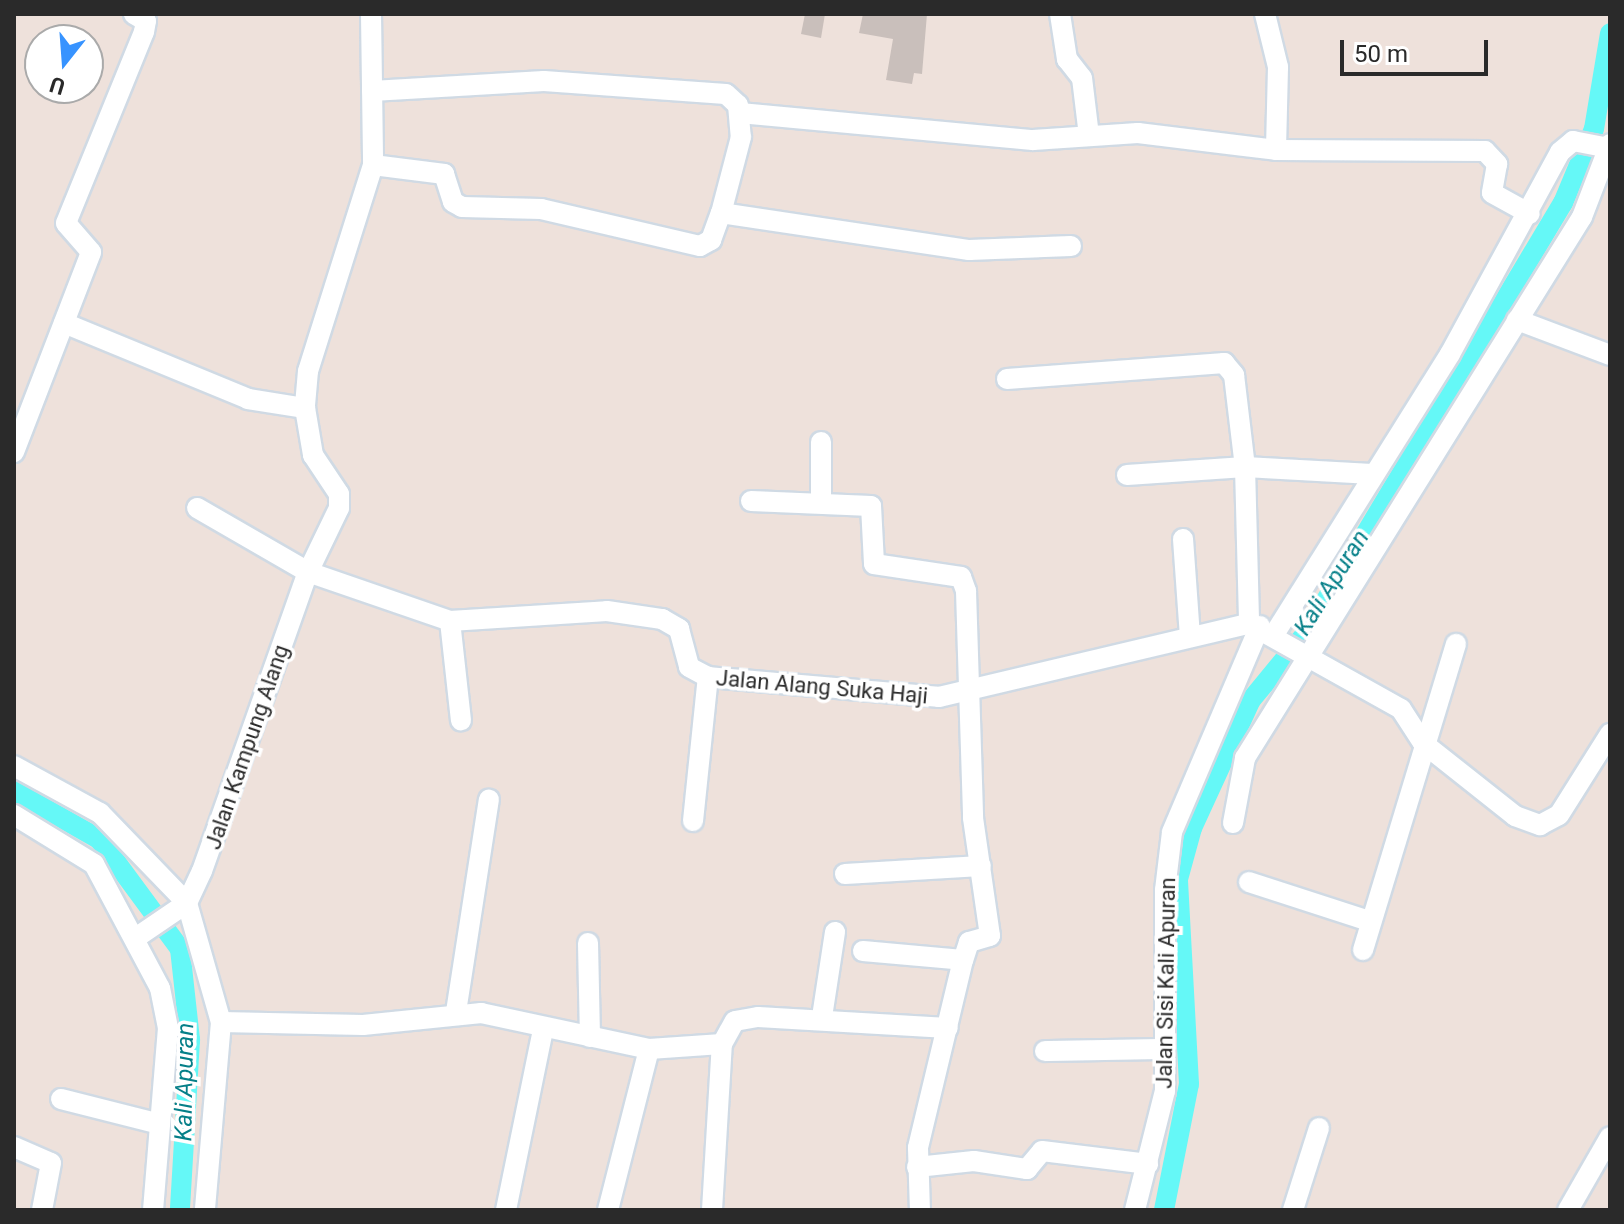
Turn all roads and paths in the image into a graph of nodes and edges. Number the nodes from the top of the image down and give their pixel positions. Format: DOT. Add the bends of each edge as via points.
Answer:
graph roads {
  1 [pos="371,14"];
  2 [pos="1060,14"];
  3 [pos="1265,14"];
  4 [pos="145,16"];
  5 [pos="372,91"];
  6 [pos="740,113"];
  7 [pos="1089,136"];
  8 [pos="1608,147"];
  9 [pos="1276,150"];
  10 [pos="373,165"];
  11 [pos="721,213"];
  12 [pos="1530,214"];
  13 [pos="1071,246"];
  14 [pos="1517,320"];
  15 [pos="64,323"];
  16 [pos="1610,355"];
  17 [pos="1007,379"];
  18 [pos="305,408"];
  19 [pos="821,442"];
  20 [pos="14,452"];
  21 [pos="1245,467"];
  22 [pos="1372,474"];
  23 [pos="1127,475"];
  24 [pos="751,501"];
  25 [pos="821,503"];
  26 [pos="197,508"];
  27 [pos="1183,539"];
  28 [pos="308,572"];
  29 [pos="450,621"];
  30 [pos="1190,637"];
  31 [pos="1279,637"];
  32 [pos="1456,644"];
  33 [pos="708,677"];
  34 [pos="972,694"];
  35 [pos="461,720"];
  36 [pos="1610,734"];
  37 [pos="1423,743"];
  38 [pos="14,766"];
  39 [pos="489,800"];
  40 [pos="14,815"];
  41 [pos="693,821"];
  42 [pos="1233,823"];
  43 [pos="981,866"];
  44 [pos="845,874"];
  45 [pos="1249,882"];
  46 [pos="180,908"];
  47 [pos="1369,921"];
  48 [pos="143,932"];
  49 [pos="835,932"];
  50 [pos="588,943"];
  51 [pos="1363,950"];
  52 [pos="863,951"];
  53 [pos="963,960"];
  54 [pos="456,1012"];
  55 [pos="822,1017"];
  56 [pos="221,1022"];
  57 [pos="948,1028"];
  58 [pos="543,1029"];
  59 [pos="590,1037"];
  60 [pos="722,1044"];
  61 [pos="649,1049"];
  62 [pos="1164,1049"];
  63 [pos="1045,1051"];
  64 [pos="61,1099"];
  65 [pos="160,1124"];
  66 [pos="1319,1128"];
  67 [pos="1610,1137"];
  68 [pos="14,1147"];
  69 [pos="1148,1164"];
  70 [pos="917,1167"];
  71 [pos="42,1210"];
  72 [pos="153,1210"];
  73 [pos="205,1210"];
  74 [pos="506,1210"];
  75 [pos="608,1210"];
  76 [pos="712,1210"];
  77 [pos="920,1210"];
  78 [pos="1135,1210"];
  79 [pos="1293,1210"];
  80 [pos="1568,1210"];
  1 -- 5 [label="street"];
  2 -- 7 [label="street" via="1067,59 1082,78"];
  3 -- 9 [label="street" via="1278,67"];
  4 -- 15 [label="street" via="67,216 67,229 91,252"];
  5 -- 6 [label="street" via="599,82 726,94"];
  5 -- 10 [label="street"];
  6 -- 7 [label="street" via="998,139"];
  6 -- 11 [label="street"];
  7 -- 9 [label="street" via="1138,133"];
  8 -- 12 [label="street" via="1573,141 1560,152"];
  8 -- 14 [label="street" via="1582,217"];
  9 -- 12 [label="street" via="1485,151 1497,164 1492,193"];
  10 -- 11 [label="street" via="444,174 453,202 462,207 541,209 700,246 711,240"];
  10 -- 18 [label="street" via="308,371"];
  11 -- 13 [label="street" via="969,250"];
  12 -- 22 [label="street"];
  14 -- 16 [label="street"];
  14 -- 31 [label="street"];
  15 -- 18 [label="street" via="248,399"];
  15 -- 20 [label="street"];
  17 -- 21 [label="street" via="1224,363 1234,375"];
  18 -- 28 [label="street" via="313,455 339,494"];
  19 -- 25 [label="street"];
  21 -- 22 [label="street"];
  21 -- 23 [label="street"];
  21 -- 31 [label="street"];
  22 -- 31 [label="street"];
  24 -- 25 [label="street"];
  25 -- 34 [label="street" via="871,506 879,568 963,580"];
  26 -- 28 [label="street, Jalan Alang Suka Haji"];
  27 -- 30 [label="street"];
  28 -- 29 [label="street, Jalan Alang Suka Haji"];
  28 -- 46 [label="street, Jalan Kampung Alang"];
  29 -- 33 [label="street, Jalan Alang Suka Haji" via="607,611 662,619 679,629 689,667"];
  29 -- 35 [label="street"];
  30 -- 31 [label="street, Jalan Alang Suka Haji"];
  30 -- 34 [label="street, Jalan Alang Suka Haji"];
  31 -- 37 [label="street" via="1401,709"];
  31 -- 42 [label="street" via="1238,772"];
  31 -- 62 [label="street, Jalan Sisi Kali Apuran" via="1172,832 1165,890"];
  32 -- 37 [label="street"];
  33 -- 34 [label="street, Jalan Alang Suka Haji"];
  33 -- 41 [label="street"];
  34 -- 43 [label="street"];
  36 -- 37 [label="street" via="1545,825 1515,816"];
  37 -- 47 [label="street"];
  38 -- 46 [label="street" via="100,813"];
  39 -- 54 [label="street"];
  40 -- 48 [label="street" via="94,864"];
  43 -- 44 [label="street"];
  43 -- 53 [label="street" via="990,936 969,942"];
  45 -- 47 [label="street"];
  46 -- 48 [label="street"];
  46 -- 56 [label="street"];
  47 -- 51 [label="street"];
  48 -- 65 [label="street" via="166,1008"];
  49 -- 55 [label="street"];
  50 -- 59 [label="street"];
  52 -- 53 [label="street"];
  53 -- 57 [label="street"];
  54 -- 56 [label="street" via="363,1025"];
  54 -- 58 [label="street"];
  55 -- 57 [label="street"];
  55 -- 60 [label="street" via="742,1019"];
  56 -- 73 [label="street"];
  57 -- 70 [label="street"];
  58 -- 59 [label="street"];
  58 -- 74 [label="street"];
  59 -- 61 [label="street"];
  60 -- 61 [label="street"];
  60 -- 76 [label="street"];
  61 -- 75 [label="street"];
  62 -- 63 [label="street"];
  62 -- 69 [label="street, Jalan Sisi Kali Apuran" via="1165,1091"];
  64 -- 65 [label="street"];
  65 -- 72 [label="street"];
  66 -- 79 [label="street"];
  67 -- 80 [label="street"];
  68 -- 71 [label="street" via="51,1163"];
  69 -- 70 [label="street" via="1042,1151 1027,1169 974,1161"];
  69 -- 78 [label="street, Jalan Sisi Kali Apuran"];
  70 -- 77 [label="street"];
}
